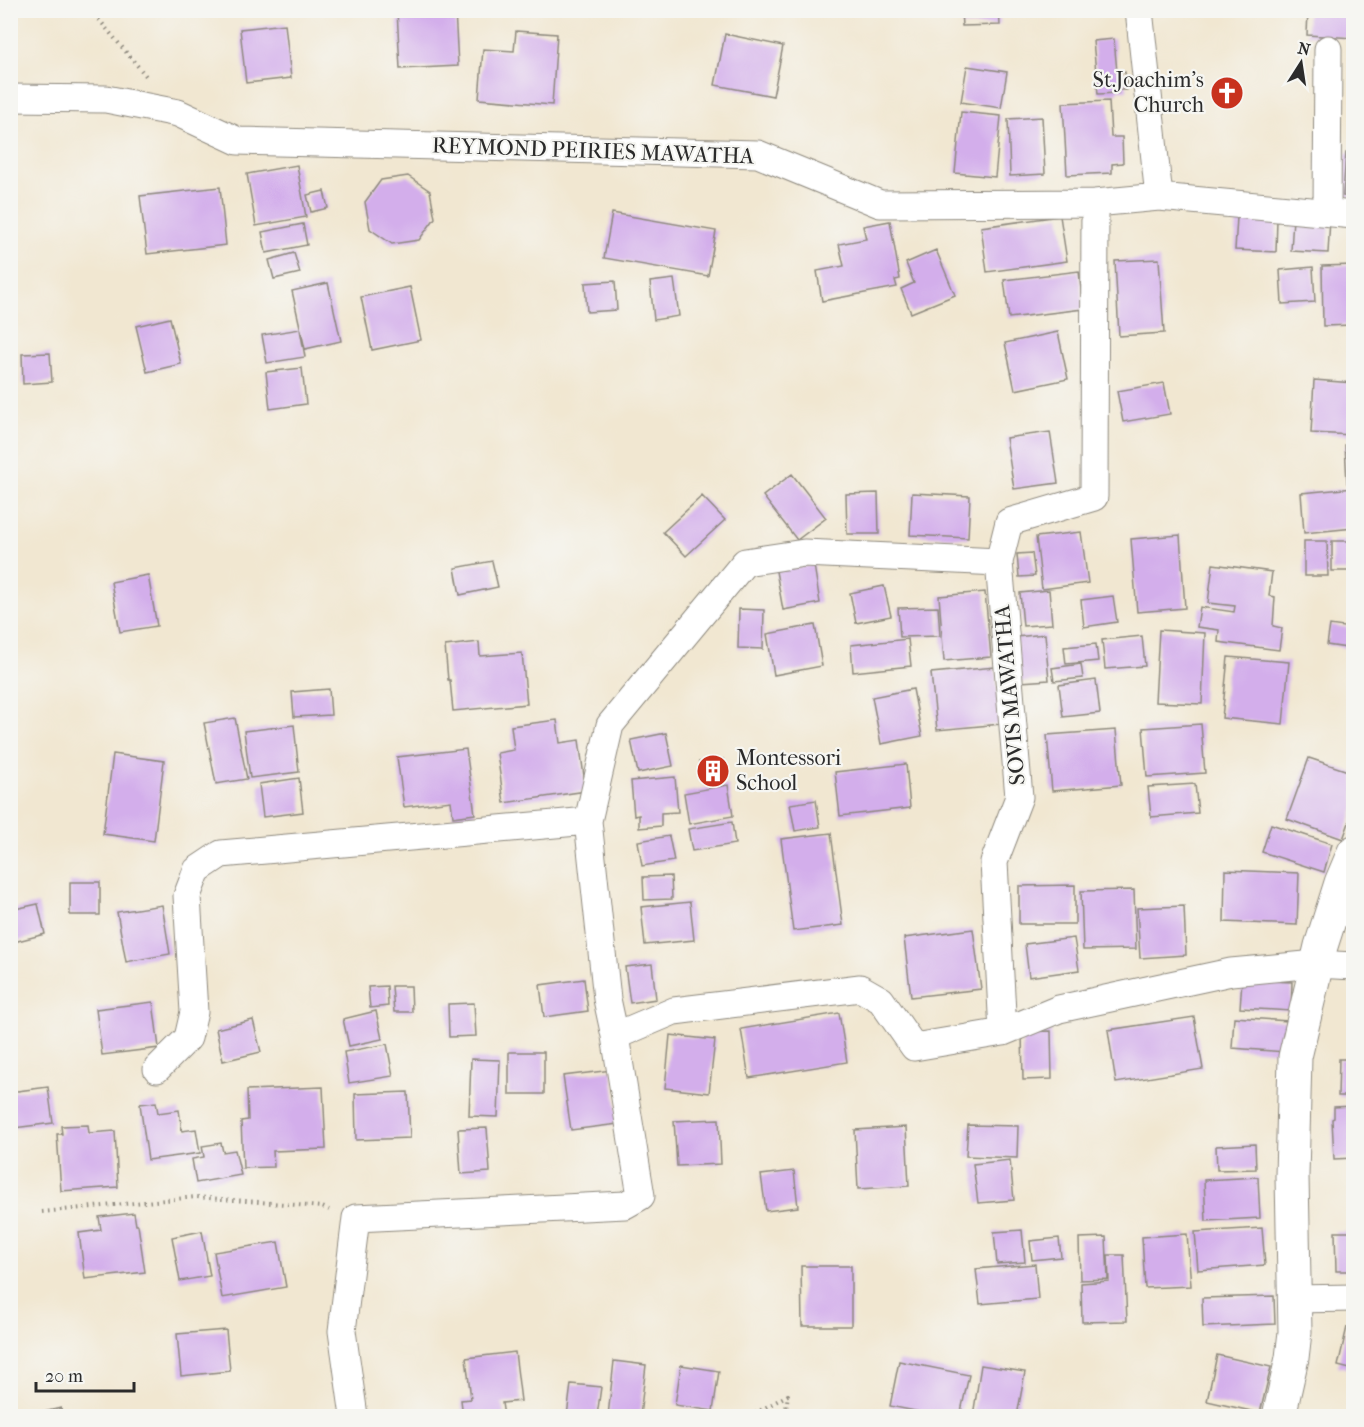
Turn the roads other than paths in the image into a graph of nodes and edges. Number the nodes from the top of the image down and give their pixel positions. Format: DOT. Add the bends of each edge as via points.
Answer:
graph roads {
  1 [pos="1139,10"];
  2 [pos="1328,49"];
  3 [pos="10,98"];
  4 [pos="1159,197"];
  5 [pos="1095,202"];
  6 [pos="1340,213"];
  7 [pos="999,562"];
  8 [pos="588,821"];
  9 [pos="1353,852"];
  10 [pos="1316,964"];
  11 [pos="1353,966"];
  12 [pos="1002,1032"];
  13 [pos="615,1036"];
  14 [pos="157,1069"];
  15 [pos="1353,1298"];
  16 [pos="1294,1299"];
  17 [pos="354,1416"];
  18 [pos="1278,1416"];
  1 -- 4 [label="street"];
  2 -- 6 [label="street"];
  3 -- 5 [label="street, REYMOND PEIRIES MAWATHA" via="106,99 178,113 238,141 758,154 880,204"];
  4 -- 5 [label="street, REYMOND PEIRIES MAWATHA"];
  4 -- 6 [label="street, REYMOND PEIRIES MAWATHA"];
  5 -- 7 [label="street, SOVIS MAWATHA" via="1094,497 1009,522"];
  7 -- 8 [label="street" via="804,553 745,562 610,725"];
  7 -- 12 [label="street, SOVIS MAWATHA" via="1019,797 994,862"];
  8 -- 13 [label="street" via="607,999"];
  8 -- 14 [label="street" via="221,854 197,870 187,896 194,1012 188,1038"];
  9 -- 10 [label="street"];
  10 -- 11 [label="street"];
  10 -- 12 [label="street" via="1231,972 1059,1009"];
  10 -- 16 [label="street" via="1295,1057"];
  12 -- 13 [label="street" via="914,1047 881,1000 861,988 674,1011"];
  13 -- 17 [label="street" via="641,1196 625,1206 356,1218 342,1331"];
  15 -- 16 [label="street"];
  16 -- 18 [label="street" via="1292,1358"];
}
